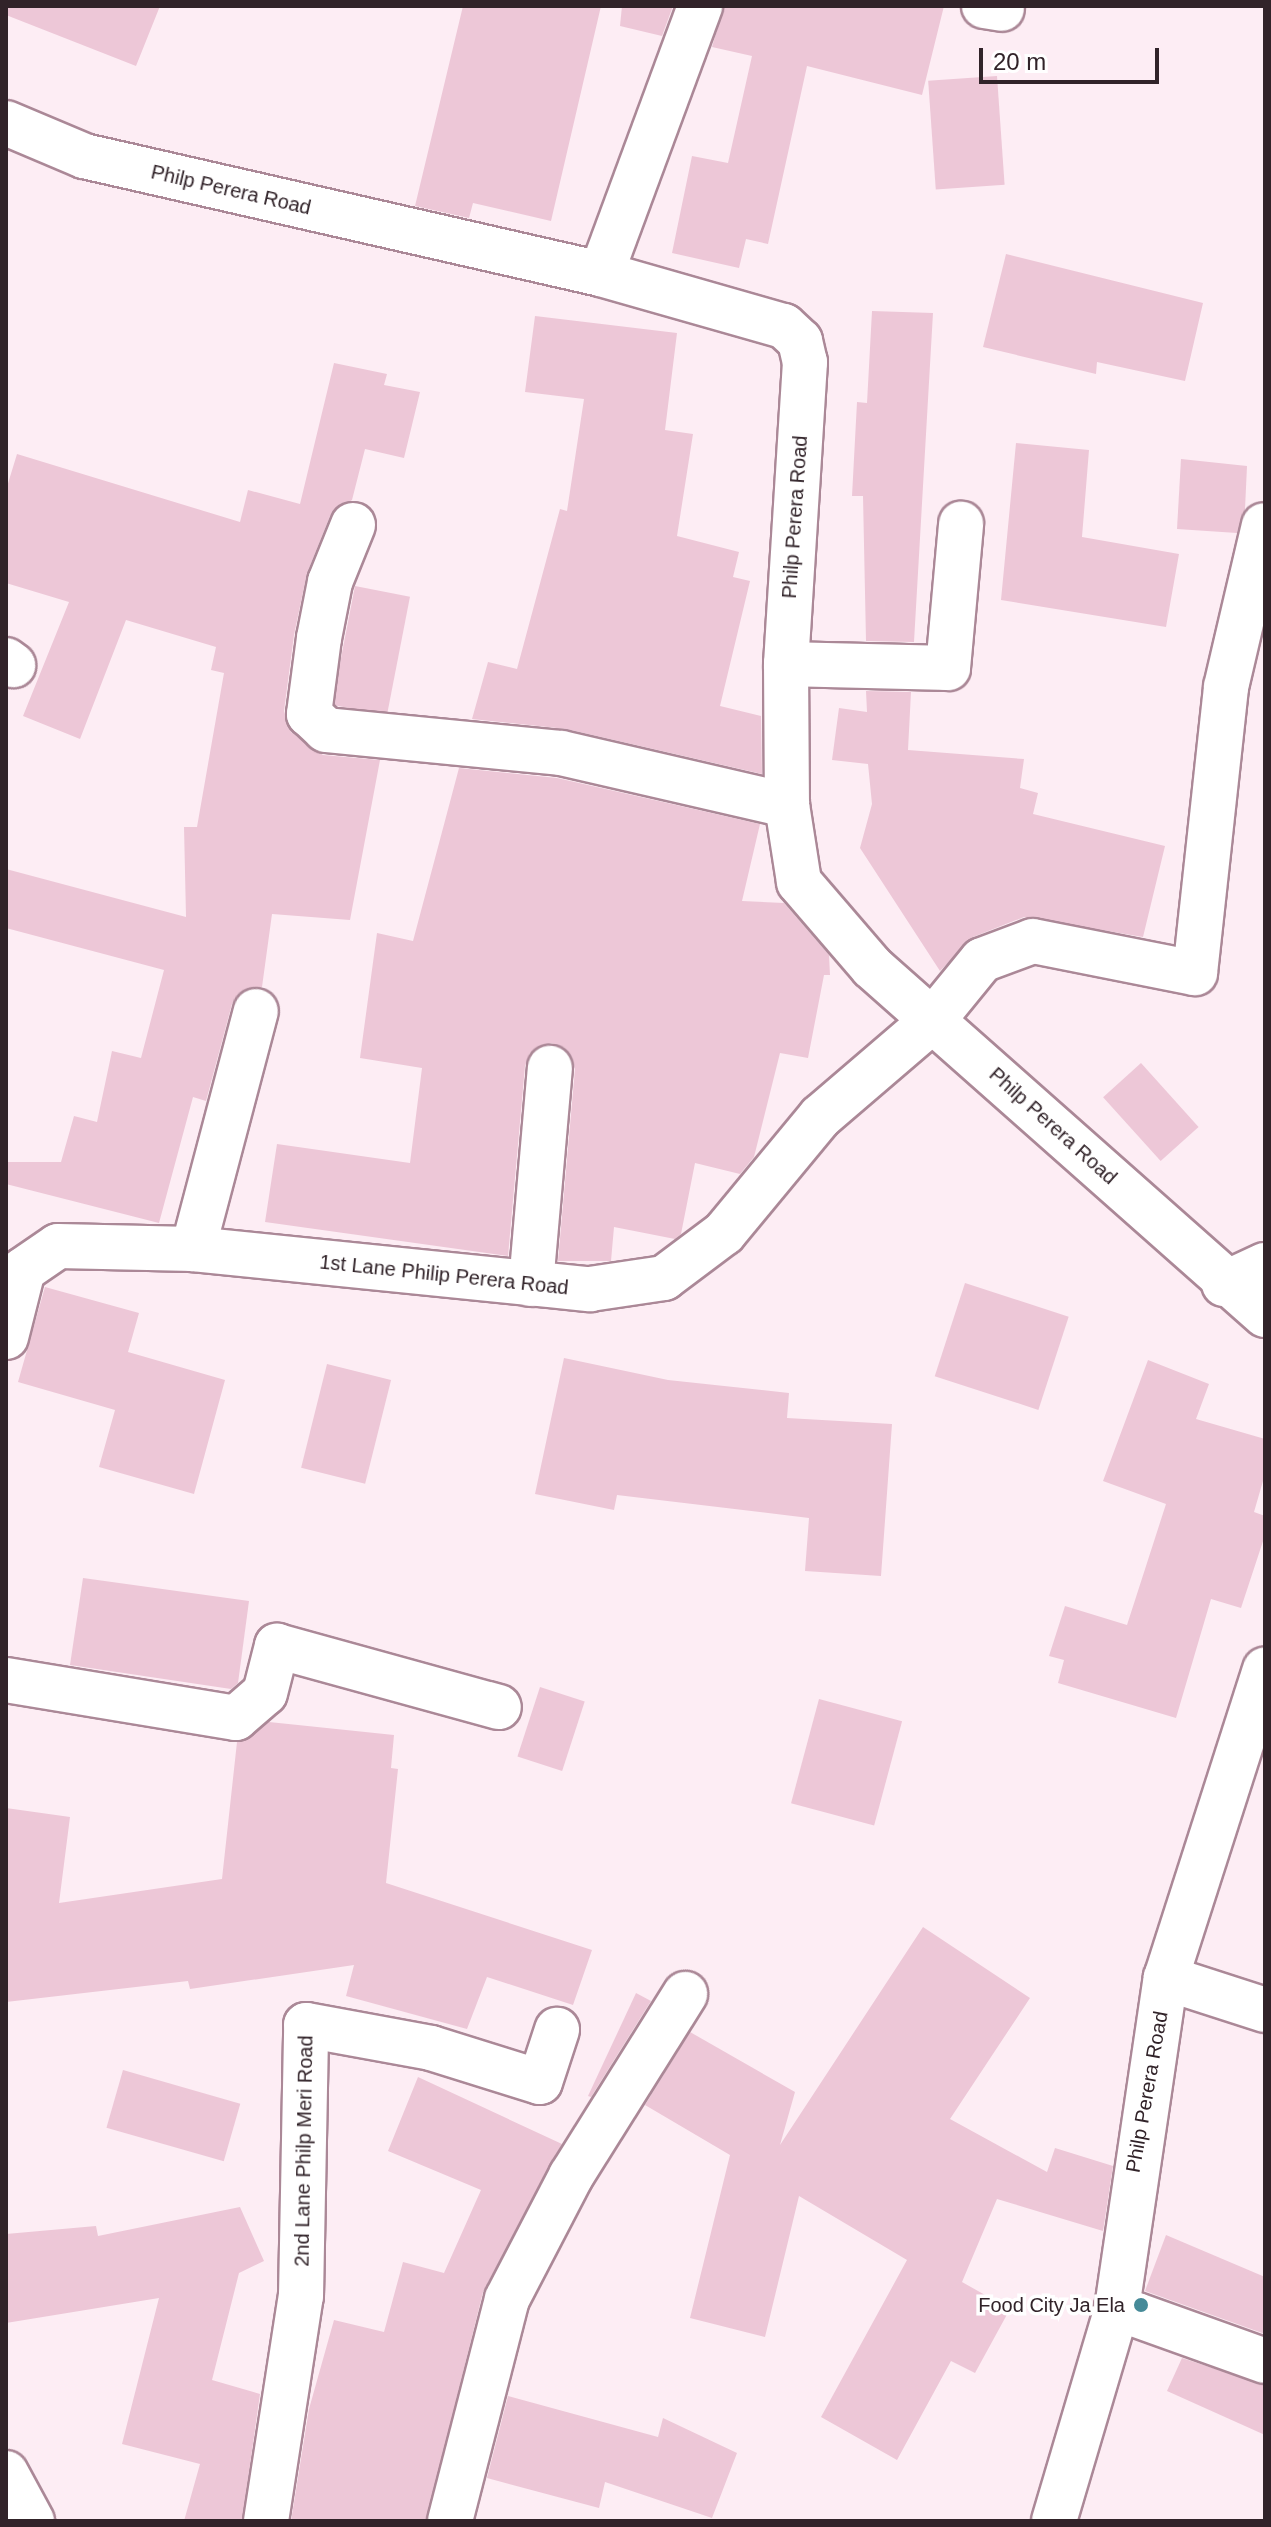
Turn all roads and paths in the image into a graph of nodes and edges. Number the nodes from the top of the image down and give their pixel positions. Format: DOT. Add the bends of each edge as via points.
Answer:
graph roads {
  1 [pos="700,6"];
  2 [pos="6,123"];
  3 [pos="601,274"];
  4 [pos="961,524"];
  5 [pos="353,525"];
  6 [pos="1264,525"];
  7 [pos="786,664"];
  8 [pos="787,805"];
  9 [pos="256,1011"];
  10 [pos="933,1020"];
  11 [pos="550,1068"];
  12 [pos="193,1249"];
  13 [pos="1265,1265"];
  14 [pos="531,1284"];
  15 [pos="1224,1284"];
  16 [pos="1265,1315"];
  17 [pos="6,1337"];
  18 [pos="1265,1669"];
  19 [pos="6,1680"];
  20 [pos="499,1707"];
  21 [pos="1166,1978"];
  22 [pos="685,1994"];
  23 [pos="1265,2010"];
  24 [pos="557,2030"];
  25 [pos="1117,2308"];
  26 [pos="1265,2361"];
  27 [pos="6,2473"];
  28 [pos="32,2521"];
  29 [pos="266,2521"];
  30 [pos="450,2521"];
  31 [pos="1054,2521"];
  1 -- 3 [label="street"];
  2 -- 3 [label="street, Philp Perera Road" via="84,156"];
  3 -- 7 [label="street, Philp Perera Road" via="784,326 800,341 805,362"];
  4 -- 7 [label="street" via="948,668"];
  5 -- 8 [label="street" via="330,582 311,698 309,714 326,730 561,753"];
  6 -- 10 [label="street, 1st Lane Philip Perera Road" via="1226,687 1195,973 1033,941 982,960"];
  7 -- 8 [label="street, Philp Perera Road"];
  8 -- 10 [label="street, Philp Perera Road" via="799,882 872,967"];
  9 -- 12 [label="street"];
  10 -- 14 [label="street, 1st Lane Philip Perera Road" via="820,1117 724,1233 664,1278 590,1289"];
  10 -- 15 [label="street, Philp Perera Road"];
  11 -- 14 [label="street"];
  12 -- 14 [label="street, 1st Lane Philip Perera Road"];
  12 -- 17 [label="street, 1st Lane Philip Perera Road" via="58,1246 23,1270"];
  13 -- 15 [label="street"];
  15 -- 16 [label="street, Philp Perera Road"];
  18 -- 21 [label="street, Philp Perera Road"];
  19 -- 20 [label="street" via="236,1718 265,1693 277,1646"];
  21 -- 23 [label="street"];
  21 -- 25 [label="street, Philp Perera Road"];
  22 -- 30 [label="street" via="571,2176 507,2299"];
  24 -- 29 [label="street, 2nd Lane Philp Meri Road" via="540,2082 431,2048 306,2025 301,2296"];
  25 -- 26 [label="street"];
  25 -- 31 [label="street, Philp Perera Road"];
  27 -- 28 [label="street"];
}
